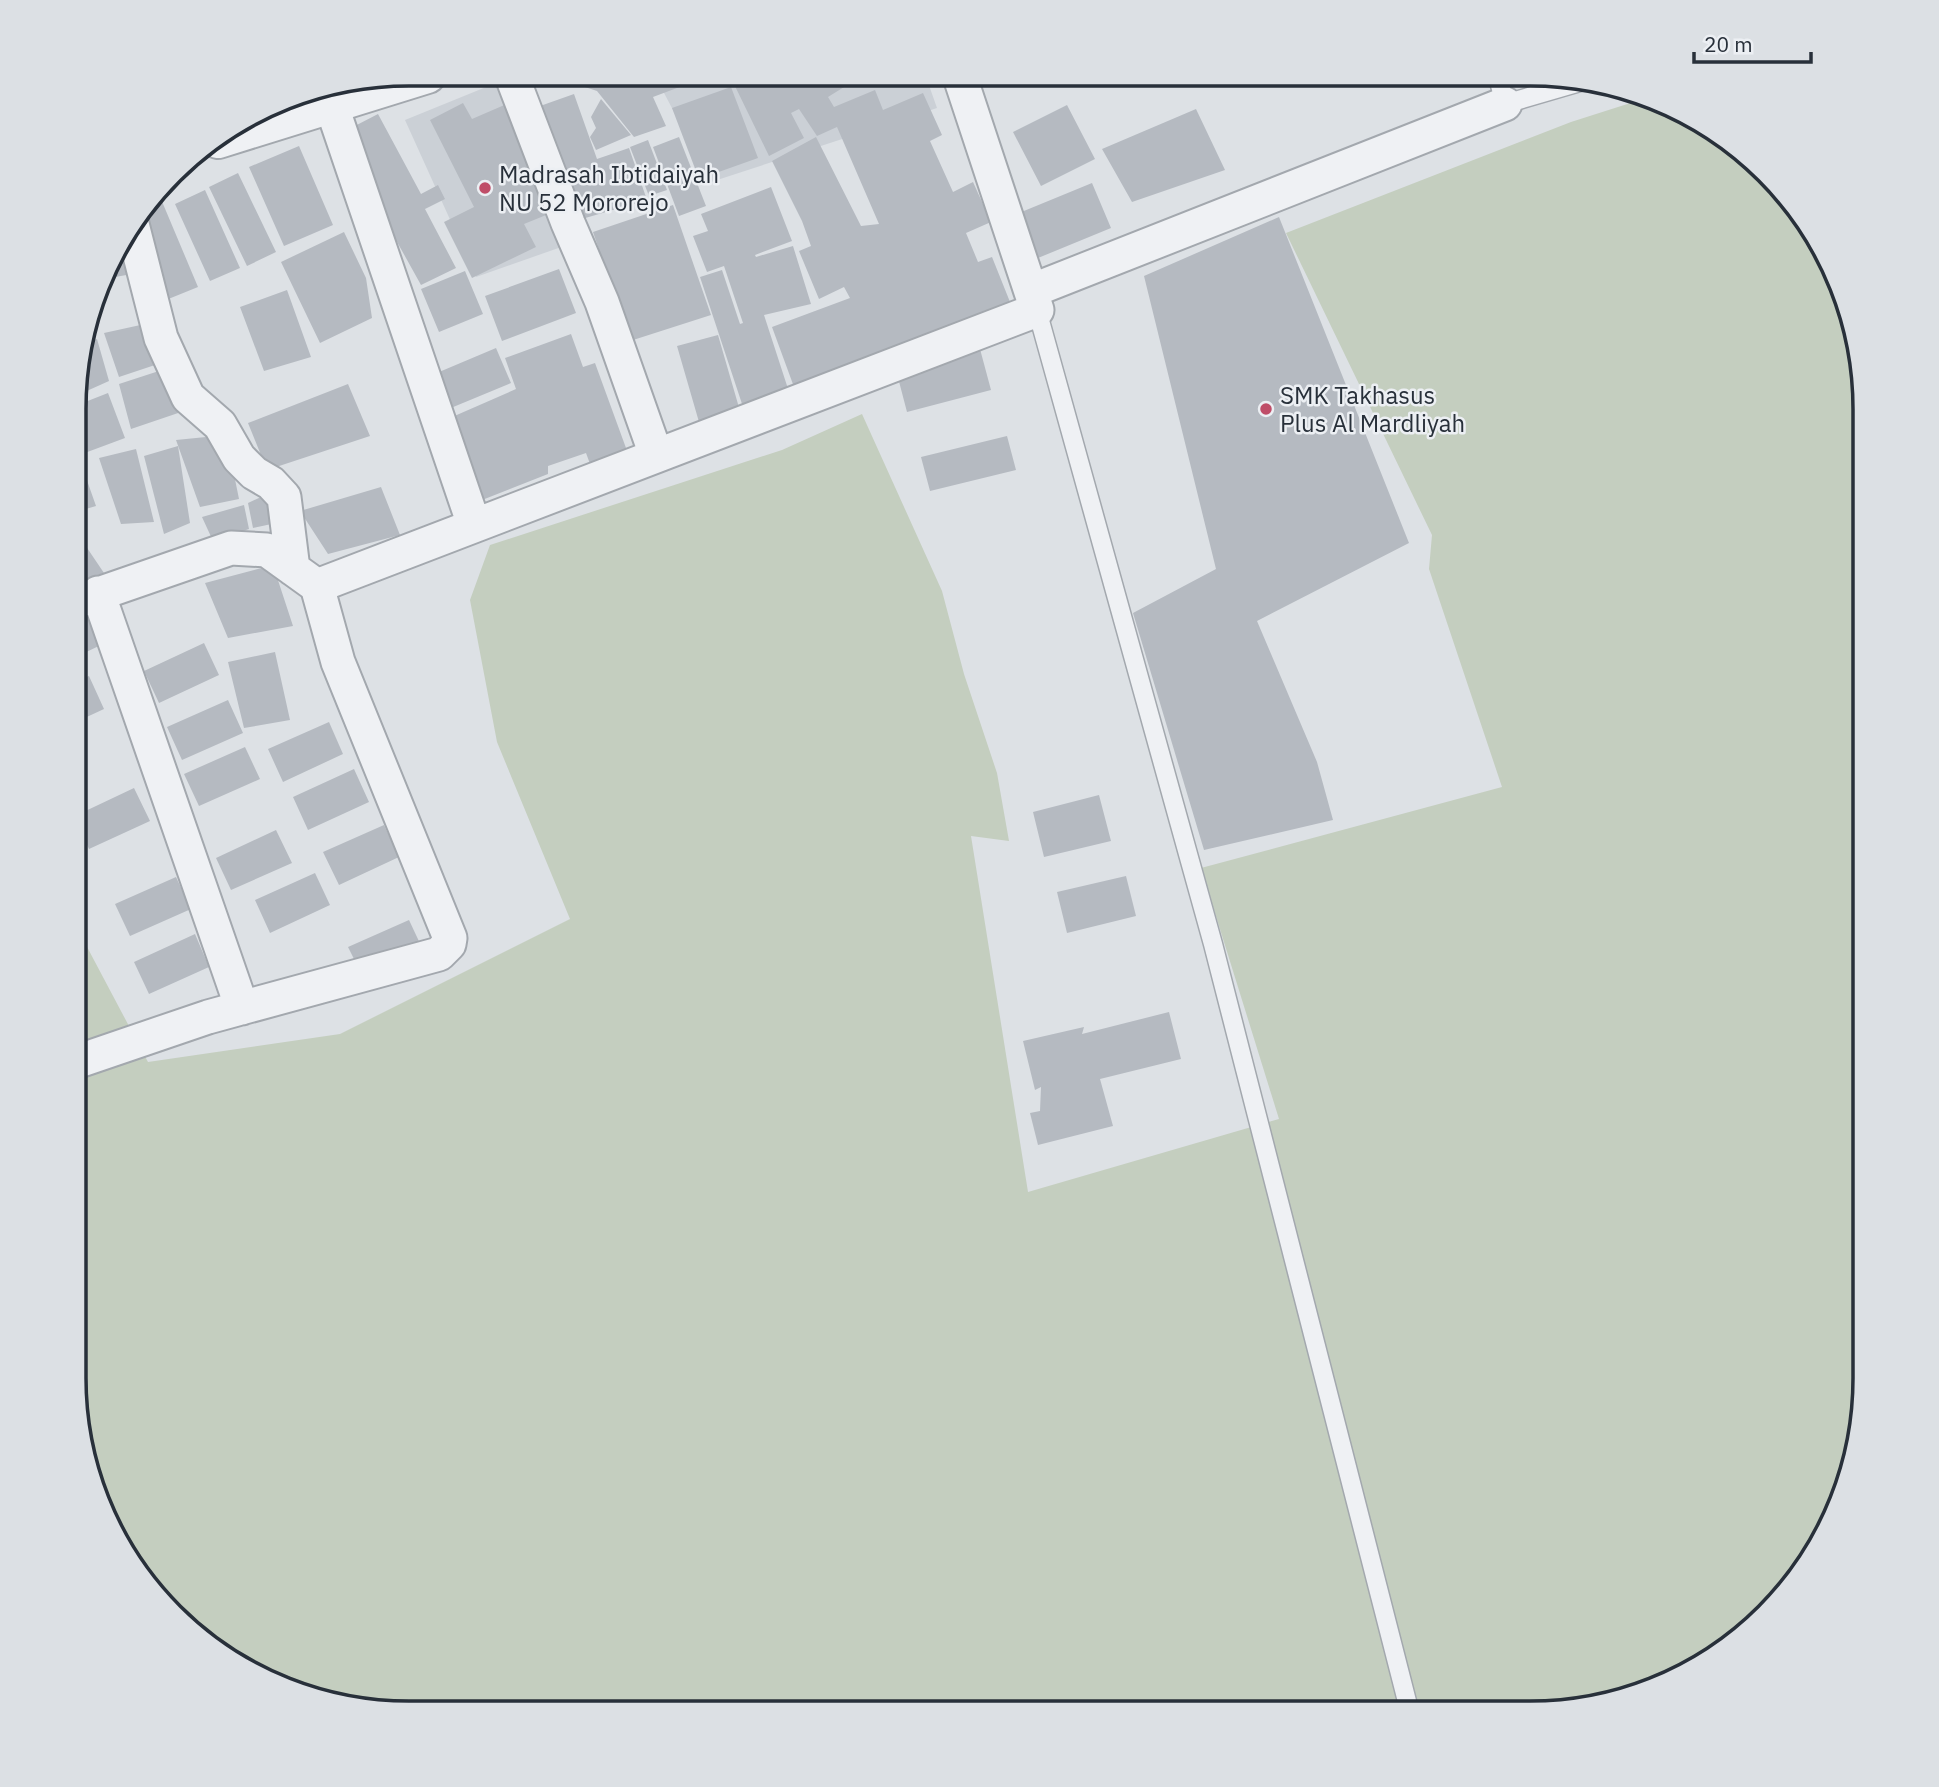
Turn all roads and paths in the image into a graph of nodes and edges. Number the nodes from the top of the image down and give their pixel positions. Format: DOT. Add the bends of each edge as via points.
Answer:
graph roads {
  1 [pos="389,86"];
  2 [pos="516,86"];
  3 [pos="963,86"];
  4 [pos="1535,86"];
  5 [pos="1501,89"];
  6 [pos="331,104"];
  7 [pos="244,131"];
  8 [pos="135,237"];
  9 [pos="1034,301"];
  10 [pos="656,455"];
  11 [pos="474,525"];
  12 [pos="305,577"];
  13 [pos="88,597"];
  14 [pos="242,1008"];
  15 [pos="86,1059"];
  16 [pos="1407,1701"];
  1 -- 6 [label="street"];
  2 -- 10 [label="street" via="602,302"];
  3 -- 9 [label="street"];
  4 -- 5 [label="lane"];
  5 -- 9 [label="street"];
  6 -- 7 [label="street"];
  6 -- 11 [label="street"];
  8 -- 12 [label="street" via="161,338 188,397 220,425 239,458 284,497"];
  9 -- 10 [label="street"];
  9 -- 16 [label="lane" via="1213,944"];
  10 -- 11 [label="street"];
  11 -- 12 [label="street"];
  12 -- 13 [label="street" via="267,550 231,548"];
  12 -- 14 [label="street" via="450,938 439,954"];
  13 -- 14 [label="street"];
  14 -- 15 [label="street"];
}
